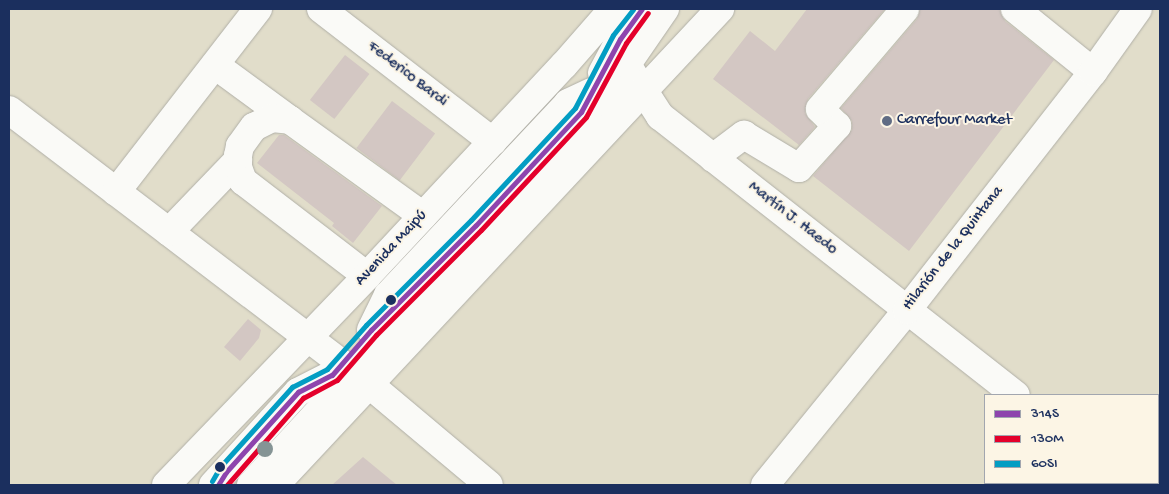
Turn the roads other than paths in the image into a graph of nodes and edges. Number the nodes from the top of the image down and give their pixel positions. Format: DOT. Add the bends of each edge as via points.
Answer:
graph roads {
  1 [pos="258,9"];
  2 [pos="321,9"];
  3 [pos="614,9"];
  4 [pos="665,9"];
  5 [pos="675,9"];
  6 [pos="720,9"];
  7 [pos="905,9"];
  8 [pos="1015,9"];
  9 [pos="1138,9"];
  10 [pos="1153,9"];
  11 [pos="1160,14"];
  12 [pos="645,21"];
  13 [pos="624,51"];
  14 [pos="215,65"];
  15 [pos="1093,72"];
  16 [pos="642,90"];
  17 [pos="9,110"];
  18 [pos="290,120"];
  19 [pos="493,142"];
  20 [pos="713,158"];
  21 [pos="238,160"];
  22 [pos="116,192"];
  23 [pos="423,216"];
  24 [pos="169,232"];
  25 [pos="367,276"];
  26 [pos="907,310"];
  27 [pos="308,338"];
  28 [pos="350,374"];
  29 [pos="1015,394"];
  30 [pos="230,483"];
  31 [pos="166,485"];
  32 [pos="276,485"];
  33 [pos="489,485"];
  34 [pos="765,485"];
  1 -- 14 [label="street"];
  2 -- 19 [label="street, Federico Bardi"];
  3 -- 13 [label="street, Martín J. Haedo"];
  3 -- 19 [label="street, Avenida Maipú"];
  4 -- 12 [label="street"];
  5 -- 12 [label="street"];
  6 -- 16 [label="street"];
  7 -- 20 [label="street" via="820,109 838,126 799,168 744,135"];
  8 -- 15 [label="street"];
  9 -- 15 [label="street, Hilarión de la Quintana"];
  10 -- 11 [label="street"];
  12 -- 13 [label="street"];
  13 -- 16 [label="street, Martín J. Haedo"];
  13 -- 28 [label="street" via="604,102"];
  13 -- 28 [label="street" via="592,92 568,103 502,185 371,330"];
  14 -- 18 [label="street"];
  14 -- 22 [label="street"];
  15 -- 26 [label="street, Hilarión de la Quintana"];
  16 -- 20 [label="street, Martín J. Haedo" via="660,116"];
  16 -- 28 [label="street"];
  17 -- 22 [label="street"];
  18 -- 21 [label="street" via="272,118 254,126 240,146"];
  18 -- 23 [label="street"];
  19 -- 23 [label="street, Avenida Maipú"];
  20 -- 26 [label="street, Martín J. Haedo"];
  21 -- 24 [label="street"];
  21 -- 25 [label="street" via="244,181"];
  22 -- 24 [label="street"];
  23 -- 25 [label="street, Avenida Maipú"];
  24 -- 27 [label="street"];
  25 -- 27 [label="street, Avenida Maipú"];
  26 -- 29 [label="street, Martín J. Haedo"];
  26 -- 34 [label="street, Hilarión de la Quintana"];
  27 -- 28 [label="street"];
  27 -- 31 [label="street, Avenida Maipú"];
  28 -- 30 [label="street"];
  28 -- 32 [label="street"];
  28 -- 33 [label="street"];
}
